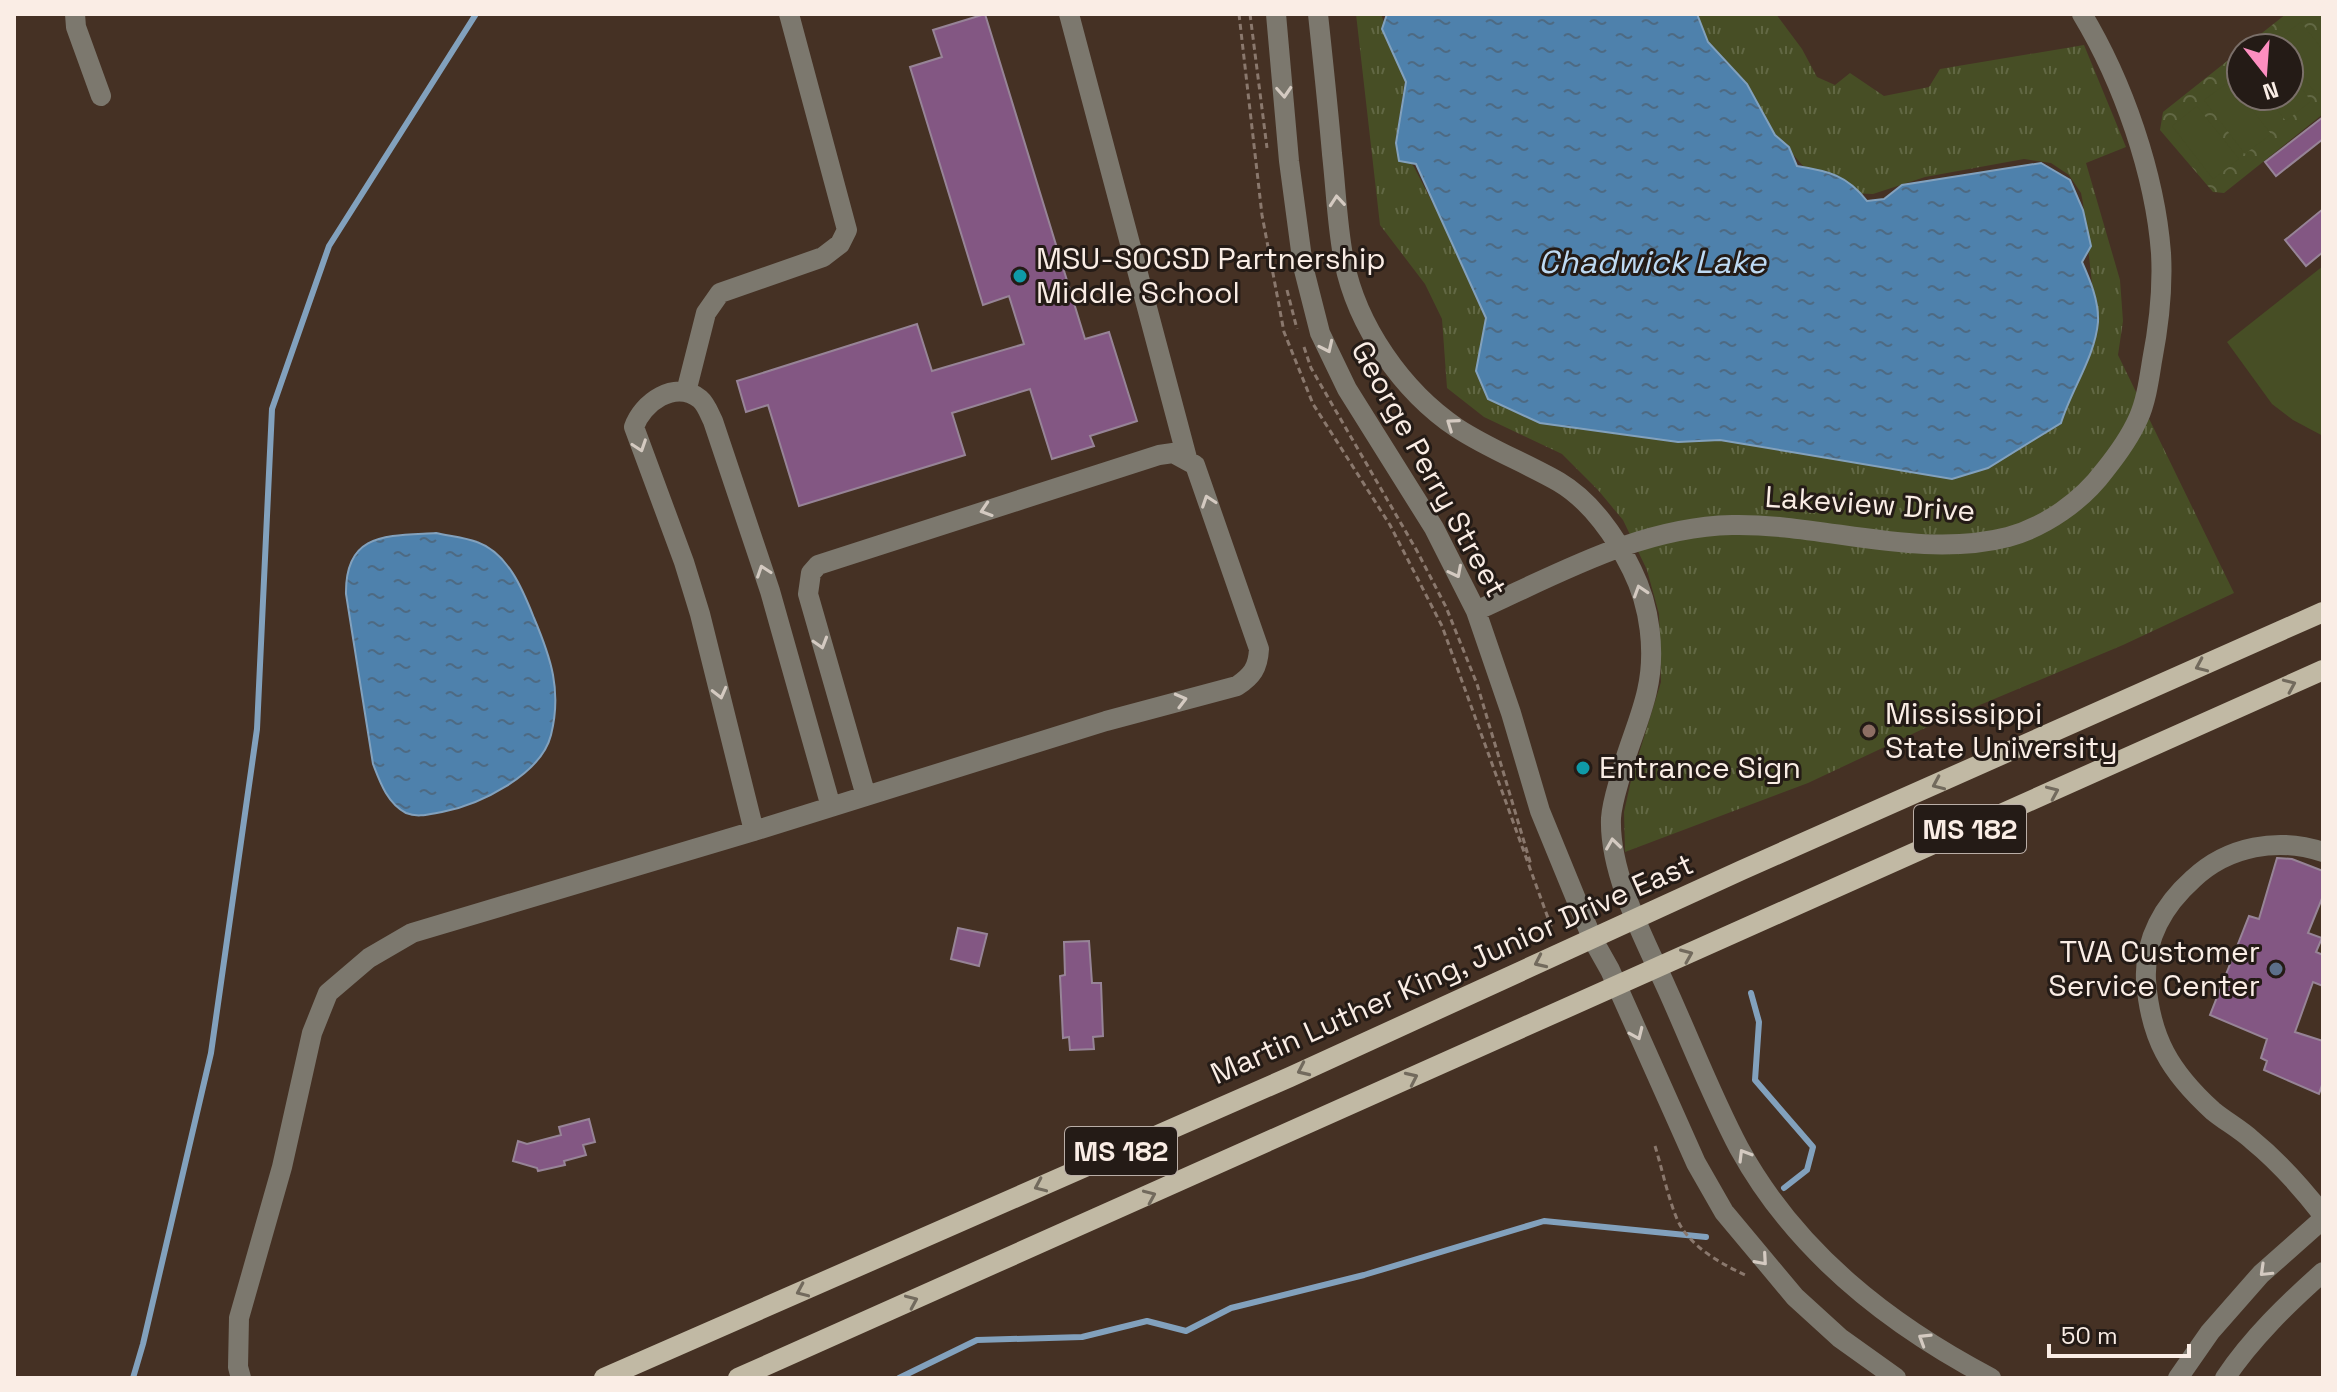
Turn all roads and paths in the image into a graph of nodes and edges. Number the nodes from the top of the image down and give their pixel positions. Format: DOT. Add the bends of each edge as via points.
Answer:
graph roads {
  1 [pos="75,14"];
  2 [pos="789,14"];
  3 [pos="1069,14"];
  4 [pos="1239,14"];
  5 [pos="1276,14"];
  6 [pos="1318,14"];
  7 [pos="2082,14"];
  8 [pos="101,96"];
  9 [pos="686,392"];
  10 [pos="1187,458"];
  11 [pos="1619,546"];
  12 [pos="1476,611"];
  13 [pos="2323,612"];
  14 [pos="2323,670"];
  15 [pos="866,796"];
  16 [pos="831,807"];
  17 [pos="754,831"];
  18 [pos="2323,852"];
  19 [pos="1636,918"];
  20 [pos="1552,929"];
  21 [pos="1592,938"];
  22 [pos="1657,967"];
  23 [pos="1616,987"];
  24 [pos="1655,1146"];
  25 [pos="2323,1217"];
  26 [pos="2323,1272"];
  27 [pos="1745,1275"];
  28 [pos="241,1378"];
  29 [pos="604,1378"];
  30 [pos="738,1378"];
  31 [pos="1896,1378"];
  32 [pos="1991,1378"];
  33 [pos="2178,1378"];
  34 [pos="2225,1378"];
  1 -- 8 [label="street"];
  2 -- 9 [label="street" via="847,230 840,244 823,257 720,293 706,313"];
  3 -- 10 [label="street"];
  4 -- 20 [label="path" via="1262,215 1284,332 1313,404 1390,525 1442,626"];
  5 -- 12 [label="street, George Perry Street, one-way" via="1303,266 1320,333"];
  11 -- 6 [label="street, George Perry Street, one-way" via="1595,512 1563,484 1475,439 1433,410 1373,335 1344,262"];
  7 -- 11 [label="street, Lakeview Drive" via="2137,137 2161,251 2157,332 2138,419 2093,485 2039,526 1981,543 1733,525"];
  16 -- 9 [label="street, one-way" via="770,591 713,421 699,398"];
  9 -- 17 [label="street, one-way" via="650,402 634,427 700,614"];
  10 -- 15 [label="street, one-way" via="1159,455 818,565 811,573 808,594"];
  15 -- 10 [label="street, one-way" via="1237,686 1251,677 1259,649 1195,465"];
  11 -- 12 [label="street, Lakeview Drive"];
  19 -- 11 [label="street, George Perry Street, one-way" via="1615,858 1611,811 1647,691 1650,633 1641,591"];
  12 -- 21 [label="street, George Perry Street" via="1540,811"];
  13 -- 19 [label="main road, Martin Luther King, Junior Drive East / MS 182, one-way"];
  22 -- 14 [label="main road, MS 182, one-way"];
  15 -- 16 [label="street"];
  16 -- 17 [label="street"];
  17 -- 28 [label="street" via="412,933 369,958 328,993 312,1033 282,1167 239,1318"];
  18 -- 25 [label="street" via="2282,844 2246,848 2207,866 2174,896 2156,926 2146,965 2148,1012 2160,1046 2181,1077 2293,1177"];
  19 -- 21 [label="main road, Martin Luther King, Junior Drive East / MS 182"];
  19 -- 22 [label="street, George Perry Street"];
  21 -- 23 [label="street, George Perry Street"];
  21 -- 29 [label="main road, Martin Luther King, Junior Drive East / MS 182, one-way" via="1290,1077"];
  22 -- 23 [label="main road, MS 182"];
  32 -- 22 [label="street, George Perry Street, one-way" via="1891,1318 1839,1276 1796,1231 1739,1147"];
  30 -- 23 [label="main road, MS 182, one-way"];
  23 -- 31 [label="street, George Perry Street, one-way" via="1670,1110 1724,1212 1795,1297"];
  24 -- 27 [label="path" via="1680,1225 1706,1252"];
  25 -- 33 [label="street, one-way" via="2261,1274"];
  26 -- 34 [label="street" via="2287,1304"];
}
